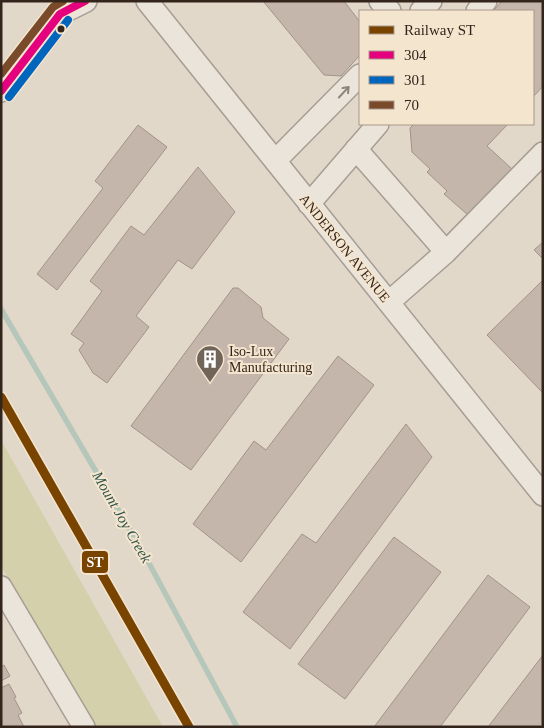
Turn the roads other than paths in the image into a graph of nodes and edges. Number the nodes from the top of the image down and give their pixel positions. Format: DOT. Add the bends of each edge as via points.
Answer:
graph roads {
  1 [pos="86,1"];
  2 [pos="147,1"];
  3 [pos="380,1"];
  4 [pos="431,1"];
  5 [pos="56,5"];
  6 [pos="389,10"];
  7 [pos="422,10"];
  8 [pos="359,76"];
  9 [pos="1,91"];
  10 [pos="377,125"];
  11 [pos="356,149"];
  12 [pos="543,153"];
  13 [pos="276,161"];
  14 [pos="309,204"];
  15 [pos="446,252"];
  16 [pos="389,302"];
  17 [pos="542,491"];
  18 [pos="1,587"];
  19 [pos="84,727"];
  1 -- 5 [label="street"];
  2 -- 13 [label="street, ANDERSON AVENUE"];
  3 -- 6 [label="street"];
  4 -- 7 [label="street"];
  5 -- 9 [label="street"];
  13 -- 8 [label="street, one-way"];
  10 -- 11 [label="street"];
  11 -- 14 [label="street"];
  11 -- 15 [label="street"];
  12 -- 15 [label="street"];
  13 -- 14 [label="street, ANDERSON AVENUE"];
  14 -- 16 [label="street, ANDERSON AVENUE"];
  15 -- 16 [label="street"];
  16 -- 17 [label="street, ANDERSON AVENUE"];
  18 -- 19 [label="street"];
}
